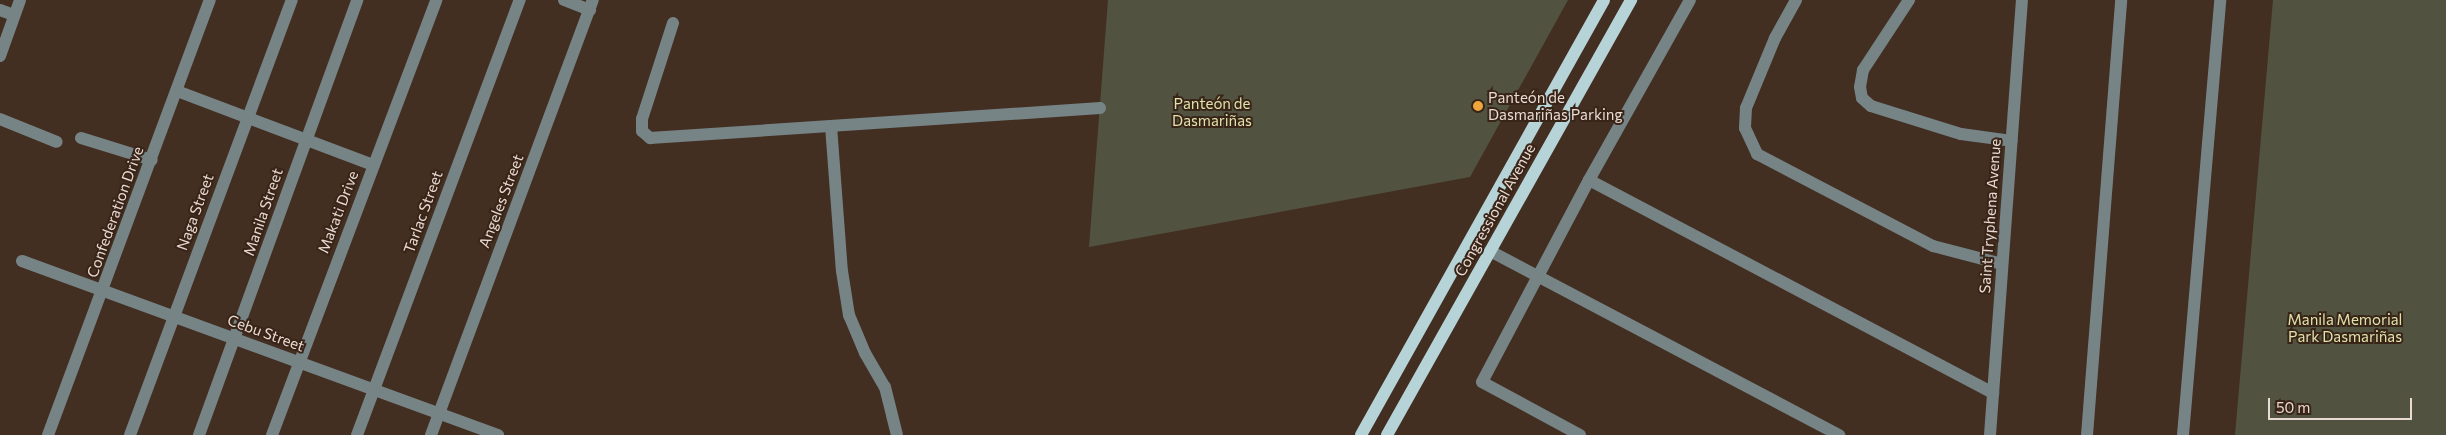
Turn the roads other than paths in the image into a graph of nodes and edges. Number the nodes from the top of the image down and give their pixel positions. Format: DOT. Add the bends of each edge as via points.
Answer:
graph roads {
  1 [pos="20,0"];
  2 [pos="210,0"];
  3 [pos="292,0"];
  4 [pos="357,0"];
  5 [pos="436,0"];
  6 [pos="520,0"];
  7 [pos="564,0"];
  8 [pos="1604,0"];
  9 [pos="1631,0"];
  10 [pos="1690,0"];
  11 [pos="1796,0"];
  12 [pos="1909,0"];
  13 [pos="2022,0"];
  14 [pos="2121,0"];
  15 [pos="2220,0"];
  16 [pos="592,5"];
  17 [pos="0,10"];
  18 [pos="14,15"];
  19 [pos="673,23"];
  20 [pos="0,56"];
  21 [pos="177,90"];
  22 [pos="1100,108"];
  23 [pos="248,118"];
  24 [pos="0,119"];
  25 [pos="831,126"];
  26 [pos="81,138"];
  27 [pos="305,139"];
  28 [pos="2012,141"];
  29 [pos="57,142"];
  30 [pos="152,160"];
  31 [pos="373,165"];
  32 [pos="1589,180"];
  33 [pos="1490,251"];
  34 [pos="22,261"];
  35 [pos="2002,264"];
  36 [pos="1539,274"];
  37 [pos="103,290"];
  38 [pos="174,316"];
  39 [pos="236,339"];
  40 [pos="299,362"];
  41 [pos="374,390"];
  42 [pos="1993,393"];
  43 [pos="439,413"];
  44 [pos="48,435"];
  45 [pos="130,435"];
  46 [pos="199,435"];
  47 [pos="272,435"];
  48 [pos="357,435"];
  49 [pos="431,435"];
  50 [pos="498,435"];
  51 [pos="898,435"];
  52 [pos="1361,435"];
  53 [pos="1387,435"];
  54 [pos="1580,435"];
  55 [pos="1839,435"];
  56 [pos="1990,435"];
  57 [pos="2087,435"];
  58 [pos="2182,435"];
  1 -- 18 [label="street"];
  2 -- 21 [label="street, Confederation Drive"];
  3 -- 23 [label="street, Naga Street"];
  4 -- 27 [label="street, Manila Street"];
  5 -- 31 [label="street, Makati Drive"];
  6 -- 41 [label="street, Tarlac Street"];
  7 -- 16 [label="street"];
  8 -- 52 [label="main road, Congressional Avenue"];
  9 -- 33 [label="main road, Congressional Avenue"];
  10 -- 32 [label="street"];
  11 -- 35 [label="street" via="1775,38 1746,108 1745,128 1758,154 1933,246"];
  12 -- 28 [label="street" via="1863,70 1862,98 1871,106 1961,134"];
  13 -- 28 [label="street, Saint Tryphena Avenue"];
  14 -- 57 [label="street"];
  15 -- 58 [label="street"];
  16 -- 43 [label="street, Angeles Street"];
  17 -- 18 [label="street"];
  18 -- 20 [label="street"];
  19 -- 25 [label="street" via="642,119 642,131 650,138"];
  21 -- 23 [label="street"];
  21 -- 30 [label="street, Confederation Drive"];
  22 -- 25 [label="street"];
  23 -- 27 [label="street"];
  23 -- 38 [label="street, Naga Street"];
  24 -- 29 [label="street"];
  25 -- 51 [label="street" via="842,271 849,314 865,353 885,387"];
  26 -- 30 [label="street"];
  27 -- 31 [label="street"];
  27 -- 39 [label="street, Manila Street"];
  28 -- 35 [label="street, Saint Tryphena Avenue"];
  30 -- 37 [label="street, Confederation Drive"];
  31 -- 40 [label="street, Makati Drive"];
  32 -- 36 [label="street"];
  32 -- 42 [label="street"];
  33 -- 36 [label="street"];
  33 -- 53 [label="main road, Congressional Avenue"];
  34 -- 37 [label="street, Cebu Street"];
  35 -- 42 [label="street, Saint Tryphena Avenue"];
  36 -- 54 [label="street" via="1482,382"];
  36 -- 55 [label="street"];
  37 -- 38 [label="street, Cebu Street"];
  37 -- 44 [label="street, Confederation Drive"];
  38 -- 39 [label="street, Cebu Street"];
  38 -- 45 [label="street, Naga Street"];
  39 -- 40 [label="street, Cebu Street"];
  39 -- 46 [label="street, Manila Street"];
  40 -- 41 [label="street, Cebu Street"];
  40 -- 47 [label="street, Makati Drive"];
  41 -- 43 [label="street, Cebu Street"];
  41 -- 48 [label="street, Tarlac Street"];
  42 -- 56 [label="street, Saint Tryphena Avenue"];
  43 -- 49 [label="street, Angeles Street"];
  43 -- 50 [label="street, Cebu Street"];
}
